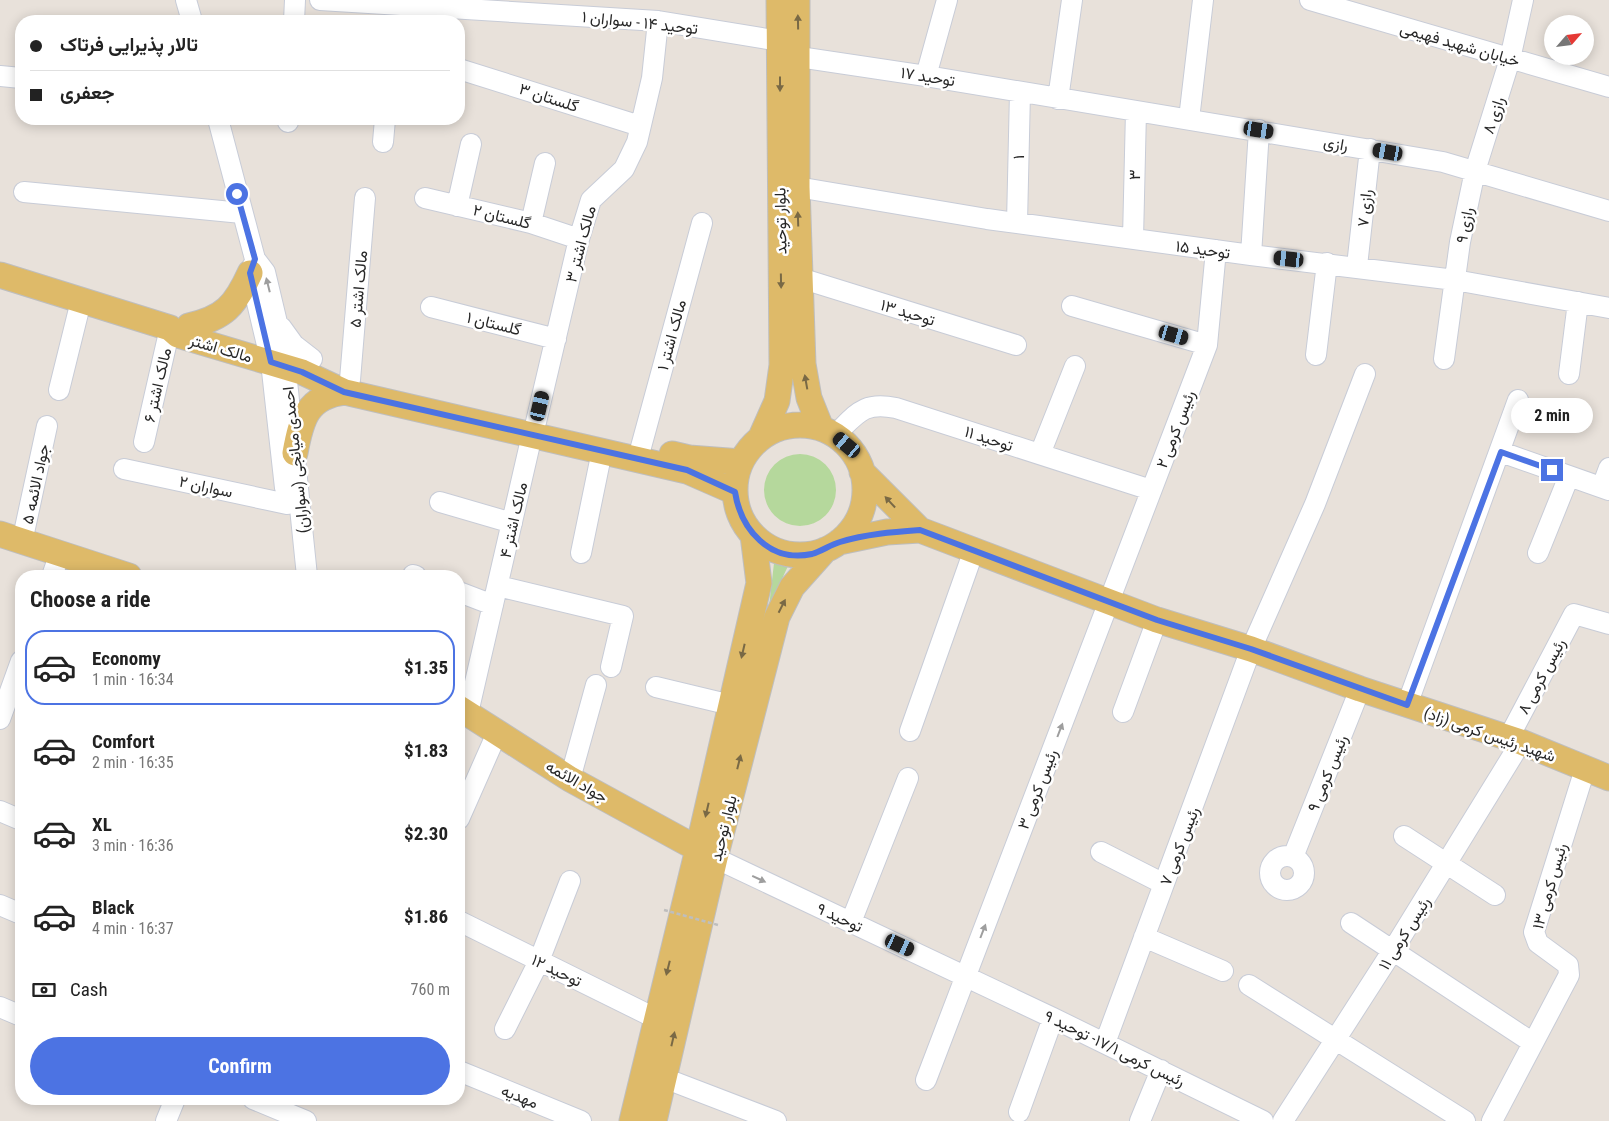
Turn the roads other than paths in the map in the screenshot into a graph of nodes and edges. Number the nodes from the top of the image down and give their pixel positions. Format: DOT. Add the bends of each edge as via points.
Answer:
graph roads {
  1 [pos="186,0"];
  2 [pos="295,0"];
  3 [pos="320,0"];
  4 [pos="779,0"];
  5 [pos="797,0"];
  6 [pos="947,0"];
  7 [pos="1072,0"];
  8 [pos="1202,0"];
  9 [pos="1310,0"];
  10 [pos="1522,0"];
  11 [pos="575,7"];
  12 [pos="393,14"];
  13 [pos="190,15"];
  14 [pos="294,15"];
  15 [pos="658,21"];
  16 [pos="789,49"];
  17 [pos="1510,59"];
  18 [pos="465,71"];
  19 [pos="0,76"];
  20 [pos="926,76"];
  21 [pos="15,77"];
  22 [pos="1609,88"];
  23 [pos="1020,92"];
  24 [pos="1058,99"];
  25 [pos="1136,111"];
  26 [pos="1189,119"];
  27 [pos="220,125"];
  28 [pos="384,125"];
  29 [pos="640,126"];
  30 [pos="1259,130"];
  31 [pos="383,142"];
  32 [pos="471,144"];
  33 [pos="1370,149"];
  34 [pos="545,163"];
  35 [pos="1475,171"];
  36 [pos="797,187"];
  37 [pos="24,192"];
  38 [pos="365,198"];
  39 [pos="425,198"];
  40 [pos="458,206"];
  41 [pos="1609,211"];
  42 [pos="242,213"];
  43 [pos="531,223"];
  44 [pos="702,223"];
  45 [pos="1017,223"];
  46 [pos="579,239"];
  47 [pos="1133,239"];
  48 [pos="1216,250"];
  49 [pos="1251,255"];
  50 [pos="1327,263"];
  51 [pos="253,266"];
  52 [pos="1357,266"];
  53 [pos="0,275"];
  54 [pos="800,278"];
  55 [pos="1455,280"];
  56 [pos="81,301"];
  57 [pos="1578,302"];
  58 [pos="1072,306"];
  59 [pos="432,307"];
  60 [pos="1609,308"];
  61 [pos="276,318"];
  62 [pos="180,327"];
  63 [pos="556,339"];
  64 [pos="1016,345"];
  65 [pos="1208,345"];
  66 [pos="238,353"];
  67 [pos="1316,355"];
  68 [pos="277,357"];
  69 [pos="312,359"];
  70 [pos="1444,359"];
  71 [pos="1074,366"];
  72 [pos="1365,374"];
  73 [pos="1569,374"];
  74 [pos="347,386"];
  75 [pos="59,390"];
  76 [pos="274,398"];
  77 [pos="1518,400"];
  78 [pos="47,426"];
  79 [pos="534,429"];
  80 [pos="828,431"];
  81 [pos="761,438"];
  82 [pos="144,442"];
  83 [pos="641,447"];
  84 [pos="602,451"];
  85 [pos="1501,452"];
  86 [pos="295,453"];
  87 [pos="1040,454"];
  88 [pos="741,462"];
  89 [pos="1609,468"];
  90 [pos="124,469"];
  91 [pos="862,472"];
  92 [pos="1568,476"];
  93 [pos="1606,489"];
  94 [pos="1151,490"];
  95 [pos="735,492"];
  96 [pos="440,502"];
  97 [pos="287,504"];
  98 [pos="512,523"];
  99 [pos="920,530"];
  100 [pos="753,535"];
  101 [pos="11,538"];
  102 [pos="832,546"];
  103 [pos="974,550"];
  104 [pos="60,553"];
  105 [pos="581,553"];
  106 [pos="1538,554"];
  107 [pos="54,570"];
  108 [pos="111,570"];
  109 [pos="303,570"];
  110 [pos="304,570"];
  111 [pos="465,593"];
  112 [pos="495,596"];
  113 [pos="1108,601"];
  114 [pos="1157,620"];
  115 [pos="1609,624"];
  116 [pos="1251,649"];
  117 [pos="611,667"];
  118 [pos="15,677"];
  119 [pos="596,685"];
  120 [pos="656,687"];
  121 [pos="1360,689"];
  122 [pos="465,704"];
  123 [pos="731,705"];
  124 [pos="1407,705"];
  125 [pos="465,712"];
  126 [pos="1123,712"];
  127 [pos="0,720"];
  128 [pos="910,732"];
  129 [pos="497,733"];
  130 [pos="1515,740"];
  131 [pos="1585,769"];
  132 [pos="908,778"];
  133 [pos="1609,778"];
  134 [pos="570,779"];
  135 [pos="465,805"];
  136 [pos="0,811"];
  137 [pos="15,817"];
  138 [pos="1404,836"];
  139 [pos="1101,852"];
  140 [pos="706,854"];
  141 [pos="1293,857"];
  142 [pos="1447,863"];
  143 [pos="570,881"];
  144 [pos="1164,884"];
  145 [pos="1495,895"];
  146 [pos="0,905"];
  147 [pos="15,911"];
  148 [pos="851,922"];
  149 [pos="1351,923"];
  150 [pos="465,924"];
  151 [pos="1144,937"];
  152 [pos="1393,950"];
  153 [pos="538,960"];
  154 [pos="1223,971"];
  155 [pos="966,976"];
  156 [pos="1248,985"];
  157 [pos="0,1007"];
  158 [pos="15,1013"];
  159 [pos="655,1018"];
  160 [pos="1053,1018"];
  161 [pos="505,1029"];
  162 [pos="1334,1041"];
  163 [pos="1105,1043"];
  164 [pos="1532,1043"];
  165 [pos="1161,1070"];
  166 [pos="465,1073"];
  167 [pos="664,1078"];
  168 [pos="926,1080"];
  169 [pos="173,1105"];
  170 [pos="267,1105"];
  171 [pos="1019,1112"];
  172 [pos="166,1121"];
  173 [pos="306,1121"];
  174 [pos="581,1121"];
  175 [pos="632,1121"];
  176 [pos="654,1121"];
  177 [pos="776,1121"];
  178 [pos="1140,1121"];
  179 [pos="1263,1121"];
  180 [pos="1283,1121"];
  181 [pos="1465,1121"];
  182 [pos="1492,1121"];
  1 -- 13 [label="street"];
  2 -- 14 [label="street"];
  3 -- 12 [label="street, توحید ۱۴ - سواران ۱"];
  4 -- 16 [label="main road, بلوار توحید"];
  16 -- 5 [label="main road, بلوار توحید, one-way"];
  6 -- 20 [label="street"];
  7 -- 24 [label="street"];
  8 -- 26 [label="street"];
  9 -- 17 [label="street, خیابان شهید فهیمی"];
  10 -- 17 [label="street, رازی ۸"];
  11 -- 12 [label="street, توحید ۱۴ - سواران ۱"];
  11 -- 15 [label="street, توحید ۱۴ - سواران ۱"];
  15 -- 16 [label="street, توحید ۱۴ - سواران ۱"];
  15 -- 29 [label="street, مالک اشتر ۳" via="652,78"];
  16 -- 20 [label="street, توحید ۱۷"];
  16 -- 36 [label="main road, بلوار توحید"];
  16 -- 81 [label="main road, بلوار توحید, one-way" via="779,185 782,365 778,401"];
  17 -- 22 [label="street, خیابان شهید فهیمی"];
  17 -- 35 [label="street, رازی ۸"];
  18 -- 29 [label="street, گلستان ۳"];
  19 -- 21 [label="street"];
  20 -- 23 [label="street, توحید ۱۷"];
  23 -- 24 [label="street, توحید ۱۷"];
  23 -- 45 [label="street, ۱"];
  24 -- 25 [label="street, رازی"];
  25 -- 26 [label="street, رازی"];
  25 -- 47 [label="street, ۳"];
  26 -- 30 [label="street, رازی"];
  27 -- 42 [label="street, احمدی میانجی (سواران)"];
  28 -- 31 [label="street"];
  29 -- 46 [label="street, مالک اشتر ۳" via="637,142 624,169 590,200"];
  30 -- 33 [label="street, رازی"];
  30 -- 49 [label="street"];
  32 -- 40 [label="street"];
  33 -- 35 [label="street, رازی"];
  33 -- 52 [label="street, رازی ۷"];
  34 -- 43 [label="street"];
  35 -- 41 [label="street, رازی"];
  35 -- 55 [label="street, رازی ۹"];
  36 -- 45 [label="street, توحید ۱۵"];
  54 -- 36 [label="main road, بلوار توحید, one-way"];
  37 -- 42 [label="street"];
  38 -- 74 [label="street, مالک اشتر ۵"];
  39 -- 40 [label="street, گلستان ۲"];
  40 -- 43 [label="street, گلستان ۲"];
  42 -- 51 [label="street, احمدی میانجی (سواران)"];
  43 -- 46 [label="street, گلستان ۲"];
  44 -- 83 [label="street, مالک اشتر ۱"];
  45 -- 47 [label="street, توحید ۱۵"];
  46 -- 63 [label="street, مالک اشتر ۳"];
  47 -- 48 [label="street, توحید ۱۵"];
  48 -- 49 [label="street, توحید ۱۵"];
  48 -- 65 [label="street, رئیس کرمی ۲"];
  49 -- 50 [label="street, توحید ۱۵"];
  50 -- 52 [label="street, توحید ۱۵"];
  50 -- 67 [label="street"];
  61 -- 51 [label="street, احمدی میانجی (سواران), one-way" via="265,272"];
  51 -- 62 [label="main road" via="235,303 226,312 216,318"];
  51 -- 68 [label="street, احمدی میانجی (سواران)"];
  52 -- 55 [label="street, توحید ۱۵"];
  53 -- 56 [label="main road, مالک اشتر"];
  54 -- 64 [label="street, توحید ۱۳"];
  80 -- 54 [label="main road, بلوار توحید, one-way" via="809,398 803,364"];
  55 -- 57 [label="street, توحید ۱۵"];
  55 -- 70 [label="street, رازی ۹"];
  56 -- 62 [label="main road, مالک اشتر"];
  56 -- 75 [label="street"];
  57 -- 60 [label="street, توحید ۱۵"];
  57 -- 73 [label="street"];
  58 -- 65 [label="street"];
  59 -- 63 [label="street, گلستان ۱"];
  61 -- 68 [label="street, احمدی میانجی (سواران)"];
  61 -- 69 [label="street" via="294,345"];
  62 -- 66 [label="main road, مالک اشتر" via="178,335"];
  62 -- 68 [label="main road, مالک اشتر"];
  62 -- 82 [label="street, مالک اشتر ۶"];
  63 -- 79 [label="street, مالک اشتر ۳"];
  65 -- 94 [label="street, رئیس کرمی ۲"];
  66 -- 68 [label="main road, مالک اشتر"];
  66 -- 76 [label="street" via="258,370"];
  68 -- 69 [label="main road, مالک اشتر"];
  68 -- 74 [label="main road, مالک اشتر"];
  68 -- 76 [label="street, احمدی میانجی (سواران)"];
  68 -- 86 [label="street, احمدی میانجی (سواران)"];
  69 -- 74 [label="main road, مالک اشتر"];
  71 -- 87 [label="street"];
  72 -- 116 [label="street, رئیس کرمی ۷" via="1314,504"];
  74 -- 79 [label="main road, مالک اشتر"];
  74 -- 86 [label="main road" via="308,410 300,427"];
  76 -- 97 [label="street, احمدی میانجی (سواران)"];
  77 -- 85 [label="street"];
  78 -- 101 [label="street, جواد الائمه ۵"];
  79 -- 83 [label="main road, مالک اشتر"];
  79 -- 84 [label="main road, مالک اشتر"];
  79 -- 98 [label="street, مالک اشتر ۴"];
  80 -- 81 [label="main road" via="805,425 790,426"];
  80 -- 87 [label="street, توحید ۱۱" via="878,404"];
  80 -- 91 [label="main road" via="847,445"];
  81 -- 88 [label="main road"];
  83 -- 88 [label="main road, مالک اشتر" via="688,458"];
  84 -- 95 [label="main road, مالک اشتر" via="687,470"];
  84 -- 105 [label="street"];
  85 -- 92 [label="street"];
  85 -- 124 [label="street"];
  86 -- 110 [label="street, احمدی میانجی (سواران)"];
  87 -- 94 [label="street, توحید ۱۱"];
  88 -- 95 [label="main road"];
  89 -- 93 [label="street"];
  90 -- 97 [label="street, سواران ۲"];
  99 -- 91 [label="main road, one-way"];
  91 -- 102 [label="main road" via="864,503 859,518 850,531"];
  92 -- 93 [label="street"];
  92 -- 106 [label="street"];
  94 -- 113 [label="street, رئیس کرمی ۲"];
  95 -- 100 [label="main road" via="740,515"];
  96 -- 98 [label="street"];
  97 -- 109 [label="street, احمدی میانجی (سواران)"];
  98 -- 112 [label="street, مالک اشتر ۴"];
  99 -- 102 [label="main road" via="887,532"];
  99 -- 103 [label="main road, شهید رئیس کرمی (زاد)"];
  100 -- 102 [label="main road" via="765,545 794,555 810,554"];
  100 -- 123 [label="main road, بلوار توحید, one-way" via="759,583"];
  101 -- 104 [label="main road"];
  140 -- 102 [label="main road, بلوار توحید, one-way" via="777,617 792,587"];
  103 -- 113 [label="main road, شهید رئیس کرمی (زاد)"];
  103 -- 128 [label="street"];
  104 -- 107 [label="street"];
  104 -- 108 [label="main road"];
  111 -- 112 [label="street"];
  112 -- 117 [label="street" via="623,616"];
  112 -- 122 [label="street, مالک اشتر ۴"];
  113 -- 114 [label="main road, شهید رئیس کرمی (زاد)"];
  155 -- 113 [label="street, رئیس کرمی ۳, one-way"];
  114 -- 116 [label="main road, شهید رئیس کرمی (زاد)"];
  114 -- 126 [label="street"];
  115 -- 130 [label="street, رئیس کرمی ۸" via="1574,614"];
  116 -- 121 [label="main road, شهید رئیس کرمی (زاد)"];
  116 -- 144 [label="street, رئیس کرمی ۷"];
  118 -- 127 [label="street"];
  119 -- 134 [label="street"];
  120 -- 123 [label="street"];
  121 -- 124 [label="main road, شهید رئیس کرمی (زاد)"];
  121 -- 141 [label="street, رئیس کرمی ۹"];
  123 -- 140 [label="main road, بلوار توحید, one-way"];
  124 -- 130 [label="main road, شهید رئیس کرمی (زاد)"];
  125 -- 129 [label="main road, جواد الائمه"];
  129 -- 134 [label="main road, جواد الائمه"];
  129 -- 135 [label="street"];
  130 -- 131 [label="main road, شهید رئیس کرمی (زاد)"];
  130 -- 142 [label="street, رئیس کرمی ۱۱"];
  131 -- 133 [label="main road, شهید رئیس کرمی (زاد)"];
  131 -- 164 [label="street, رئیس کرمی ۱۳" via="1534,932 1538,943 1568,965 1569,975"];
  132 -- 148 [label="street"];
  134 -- 140 [label="main road, جواد الائمه"];
  136 -- 137 [label="street"];
  138 -- 142 [label="street"];
  139 -- 144 [label="street"];
  140 -- 148 [label="street, توحید ۹, one-way"];
  140 -- 159 [label="main road, بلوار توحید, one-way"];
  167 -- 140 [label="main road, بلوار توحید, one-way"];
  142 -- 145 [label="street"];
  142 -- 152 [label="street, رئیس کرمی ۱۱"];
  143 -- 153 [label="street"];
  144 -- 151 [label="street, رئیس کرمی ۷"];
  146 -- 147 [label="street"];
  148 -- 155 [label="street, توحید ۹"];
  149 -- 152 [label="street"];
  150 -- 153 [label="street, توحید ۱۲"];
  151 -- 154 [label="street"];
  151 -- 163 [label="street, رئیس کرمی ۷"];
  152 -- 162 [label="street, رئیس کرمی ۱۱"];
  152 -- 164 [label="street"];
  153 -- 159 [label="street, توحید ۱۲"];
  153 -- 161 [label="street"];
  155 -- 160 [label="street, رئیس کرمی ۱۷/۱- توحید ۹"];
  155 -- 168 [label="street, رئیس کرمی ۳"];
  156 -- 162 [label="street"];
  157 -- 158 [label="street"];
  159 -- 175 [label="main road, بلوار توحید"];
  160 -- 163 [label="street, رئیس کرمی ۱۷/۱- توحید ۹"];
  160 -- 171 [label="street"];
  162 -- 180 [label="street, رئیس کرمی ۱۱"];
  162 -- 181 [label="street"];
  163 -- 165 [label="street, رئیس کرمی ۱۷/۱- توحید ۹"];
  164 -- 182 [label="street, رئیس کرمی ۱۳"];
  165 -- 178 [label="street"];
  165 -- 179 [label="street, رئیس کرمی ۱۷/۱- توحید ۹"];
  166 -- 174 [label="street, مهدیه"];
  167 -- 176 [label="main road, بلوار توحید"];
  167 -- 177 [label="street"];
  169 -- 172 [label="street"];
  170 -- 173 [label="street"];
}
